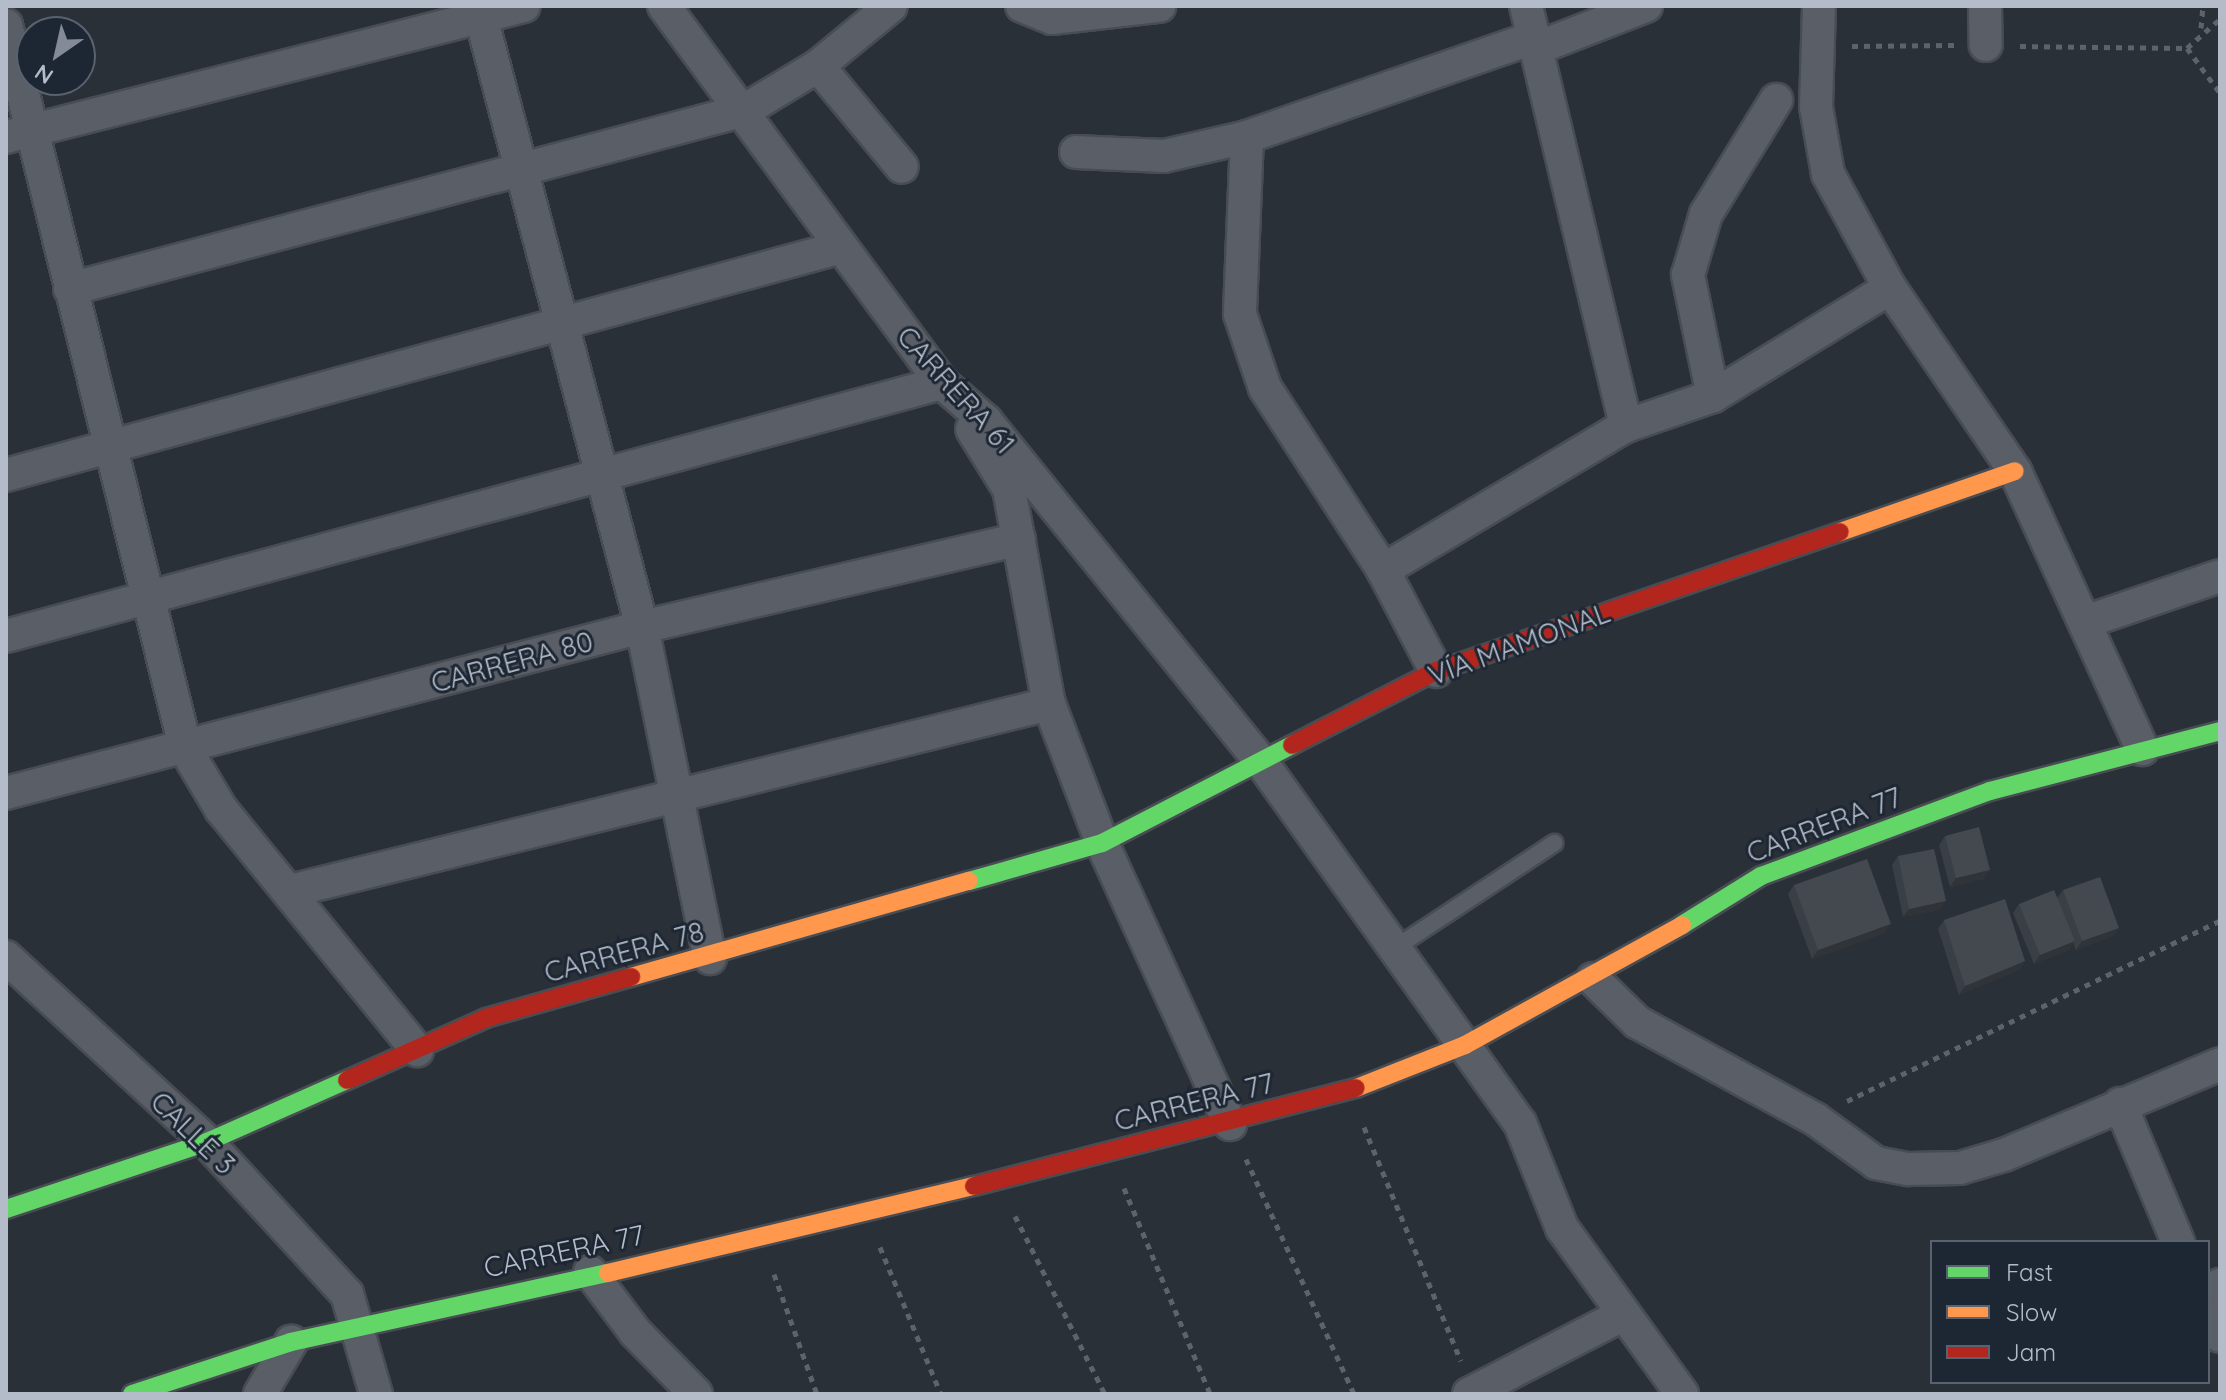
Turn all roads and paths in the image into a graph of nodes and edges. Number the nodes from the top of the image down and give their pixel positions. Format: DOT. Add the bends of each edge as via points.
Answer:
graph roads {
  1 [pos="524,6"];
  2 [pos="664,6"];
  3 [pos="891,6"];
  4 [pos="1022,6"];
  5 [pos="1158,6"];
  6 [pos="1526,6"];
  7 [pos="1646,6"];
  8 [pos="1819,6"];
  9 [pos="1985,6"];
  10 [pos="2203,6"];
  11 [pos="481,17"];
  12 [pos="2220,19"];
  13 [pos="6,25"];
  14 [pos="2201,29"];
  15 [pos="1536,43"];
  16 [pos="1986,45"];
  17 [pos="818,66"];
  18 [pos="2220,93"];
  19 [pos="1776,100"];
  20 [pos="745,110"];
  21 [pos="19,134"];
  22 [pos="1247,137"];
  23 [pos="1076,152"];
  24 [pos="902,167"];
  25 [pos="522,170"];
  26 [pos="838,248"];
  27 [pos="1890,288"];
  28 [pos="70,289"];
  29 [pos="566,322"];
  30 [pos="942,383"];
  31 [pos="1713,396"];
  32 [pos="1626,426"];
  33 [pos="111,446"];
  34 [pos="2015,471"];
  35 [pos="6,475"];
  36 [pos="604,478"];
  37 [pos="1019,539"];
  38 [pos="1383,570"];
  39 [pos="2220,576"];
  40 [pos="151,600"];
  41 [pos="2088,621"];
  42 [pos="642,627"];
  43 [pos="6,636"];
  44 [pos="1436,671"];
  45 [pos="1049,704"];
  46 [pos="2220,731"];
  47 [pos="2142,749"];
  48 [pos="186,750"];
  49 [pos="1262,763"];
  50 [pos="6,793"];
  51 [pos="676,793"];
  52 [pos="1102,843"];
  53 [pos="1554,843"];
  54 [pos="290,891"];
  55 [pos="2220,921"];
  56 [pos="1395,948"];
  57 [pos="710,958"];
  58 [pos="12,972"];
  59 [pos="1593,979"];
  60 [pos="1465,1045"];
  61 [pos="417,1050"];
  62 [pos="2220,1064"];
  63 [pos="1349,1091"];
  64 [pos="2120,1104"];
  65 [pos="1815,1119"];
  66 [pos="1230,1124"];
  67 [pos="207,1142"];
  68 [pos="1109,1152"];
  69 [pos="994,1176"];
  70 [pos="6,1209"];
  71 [pos="866,1212"];
  72 [pos="762,1239"];
  73 [pos="2177,1240"];
  74 [pos="590,1272"];
  75 [pos="1620,1316"];
  76 [pos="2210,1316"];
  77 [pos="361,1325"];
  78 [pos="2220,1336"];
  79 [pos="291,1342"];
  80 [pos="1508,1386"];
  81 [pos="1472,1393"];
  82 [pos="132,1394"];
  83 [pos="260,1394"];
  84 [pos="376,1394"];
  85 [pos="696,1394"];
  86 [pos="817,1394"];
  87 [pos="941,1394"];
  88 [pos="1105,1394"];
  89 [pos="1210,1394"];
  90 [pos="1354,1394"];
  91 [pos="1682,1394"];
  1 -- 11 [label="street"];
  2 -- 20 [label="street, CARRERA 61"];
  3 -- 17 [label="street"];
  4 -- 5 [label="street" via="1052,18"];
  6 -- 15 [label="street"];
  7 -- 15 [label="street"];
  8 -- 27 [label="street" via="1816,107 1828,174"];
  9 -- 16 [label="street"];
  10 -- 14 [label="path"];
  11 -- 21 [label="street"];
  11 -- 25 [label="street"];
  12 -- 14 [label="path"];
  13 -- 21 [label="street"];
  14 -- 18 [label="path" via="2187,48"];
  15 -- 22 [label="street"];
  15 -- 32 [label="street"];
  17 -- 20 [label="street"];
  17 -- 24 [label="street"];
  19 -- 31 [label="street" via="1706,214 1688,275"];
  20 -- 25 [label="street"];
  20 -- 26 [label="street, CARRERA 61"];
  21 -- 28 [label="street"];
  22 -- 23 [label="street" via="1164,156"];
  22 -- 38 [label="street" via="1240,314 1265,388"];
  25 -- 28 [label="street"];
  25 -- 29 [label="street"];
  26 -- 29 [label="street"];
  26 -- 30 [label="street, CARRERA 61"];
  27 -- 31 [label="street"];
  27 -- 34 [label="street"];
  28 -- 33 [label="street"];
  29 -- 33 [label="street"];
  29 -- 36 [label="street"];
  30 -- 36 [label="street"];
  30 -- 37 [label="street" via="1009,489"];
  30 -- 49 [label="street, CARRERA 61" via="986,421"];
  31 -- 32 [label="street"];
  32 -- 38 [label="street"];
  33 -- 35 [label="street"];
  33 -- 40 [label="street"];
  34 -- 41 [label="street"];
  34 -- 44 [label="street, VÍA MAMONAL"];
  36 -- 40 [label="street"];
  36 -- 42 [label="street"];
  37 -- 42 [label="street, CARRERA 80"];
  37 -- 45 [label="street"];
  38 -- 44 [label="street"];
  39 -- 41 [label="street"];
  40 -- 43 [label="street"];
  40 -- 48 [label="street"];
  41 -- 47 [label="street"];
  42 -- 48 [label="street, CARRERA 80"];
  42 -- 51 [label="street"];
  44 -- 49 [label="street, VÍA MAMONAL"];
  45 -- 51 [label="street"];
  45 -- 52 [label="street"];
  46 -- 47 [label="street, CARRERA 77"];
  47 -- 59 [label="street, CARRERA 77" via="1990,791 1761,876"];
  48 -- 50 [label="street, CARRERA 80"];
  48 -- 54 [label="street" via="221,809"];
  49 -- 52 [label="street, CARRERA 78"];
  49 -- 56 [label="street"];
  51 -- 54 [label="street"];
  51 -- 57 [label="street"];
  52 -- 57 [label="street, CARRERA 78"];
  52 -- 66 [label="street"];
  53 -- 56 [label="lane"];
  54 -- 61 [label="street"];
  55 -- 65 [label="path" via="1889,1077"];
  56 -- 60 [label="street"];
  57 -- 61 [label="street, CARRERA 78" via="486,1018"];
  58 -- 67 [label="street, CALLE 3"];
  59 -- 60 [label="street, CARRERA 77"];
  59 -- 65 [label="street" via="1637,1022"];
  60 -- 63 [label="street, CARRERA 77"];
  60 -- 75 [label="street" via="1520,1123 1562,1228"];
  61 -- 67 [label="street, CARRERA 78"];
  62 -- 64 [label="street"];
  63 -- 66 [label="street, CARRERA 77"];
  63 -- 81 [label="path"];
  64 -- 65 [label="street" via="1960,1168 1876,1163"];
  64 -- 73 [label="street"];
  66 -- 68 [label="street, CARRERA 77"];
  66 -- 90 [label="path"];
  67 -- 70 [label="street, CARRERA 78"];
  67 -- 77 [label="street, CALLE 3" via="347,1294"];
  68 -- 69 [label="street, CARRERA 77"];
  68 -- 89 [label="path"];
  69 -- 71 [label="street, CARRERA 77"];
  69 -- 88 [label="path"];
  71 -- 72 [label="street, CARRERA 77"];
  71 -- 87 [label="path"];
  72 -- 74 [label="street, CARRERA 77"];
  72 -- 86 [label="path"];
  74 -- 77 [label="street, CARRERA 77"];
  74 -- 85 [label="street" via="635,1332"];
  75 -- 80 [label="street"];
  75 -- 91 [label="street"];
  76 -- 78 [label="street"];
  77 -- 79 [label="street, CARRERA 77"];
  77 -- 84 [label="street" via="362,1358"];
  79 -- 82 [label="street, CARRERA 77"];
  79 -- 83 [label="street"];
  80 -- 81 [label="street"];
}
